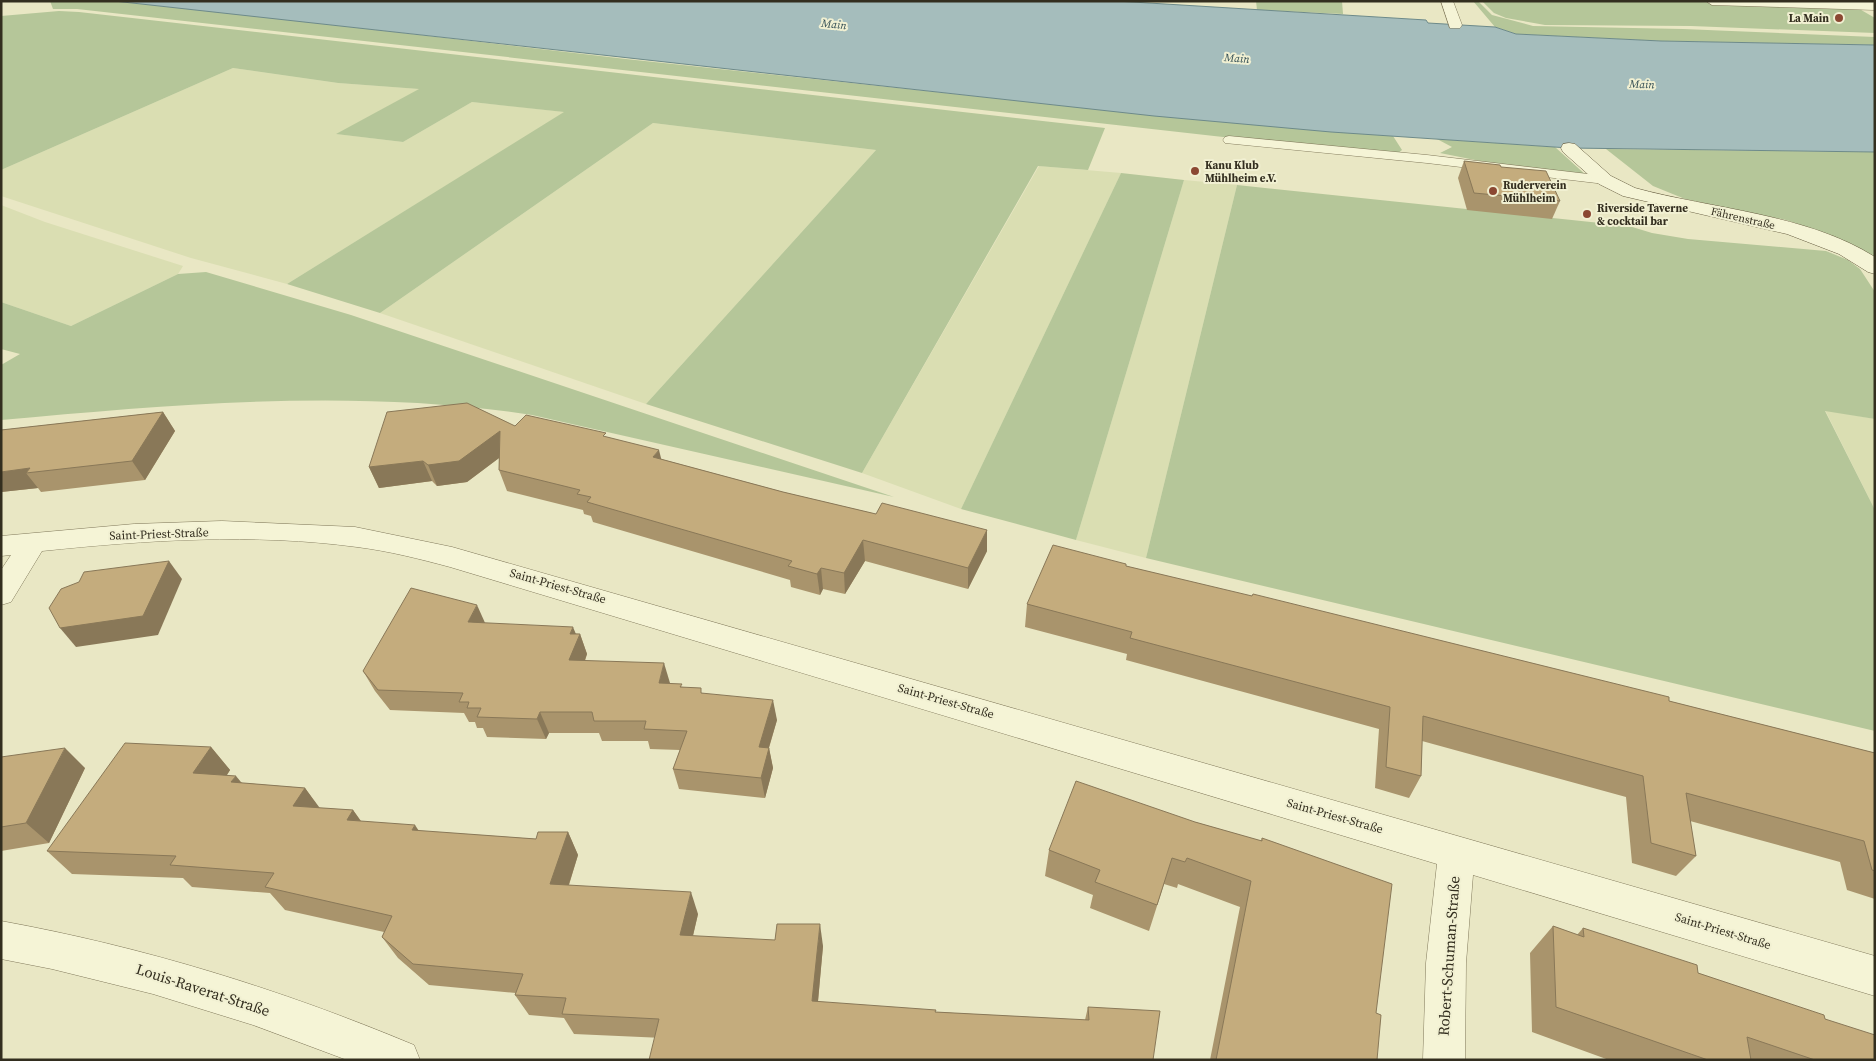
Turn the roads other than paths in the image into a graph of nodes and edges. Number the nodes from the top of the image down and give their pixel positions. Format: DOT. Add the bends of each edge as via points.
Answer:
graph roads {
  1 [pos="1447,1"];
  2 [pos="1712,1"];
  3 [pos="1840,3"];
  4 [pos="1875,6"];
  5 [pos="1455,25"];
  6 [pos="1354,135"];
  7 [pos="1229,140"];
  8 [pos="1570,148"];
  9 [pos="1357,153"];
  10 [pos="1605,180"];
  11 [pos="1875,268"];
  12 [pos="33,542"];
  13 [pos="1,546"];
  14 [pos="1,594"];
  15 [pos="1456,852"];
  16 [pos="1,940"];
  17 [pos="1875,976"];
  18 [pos="399,1060"];
  19 [pos="1444,1060"];
  1 -- 5 [label="street"];
  2 -- 3 [label="street"];
  3 -- 4 [label="street"];
  6 -- 9 [label="lane"];
  7 -- 9 [label="lane"];
  8 -- 10 [label="street, Fährenstraße"];
  9 -- 10 [label="lane" via="1420,153"];
  10 -- 11 [label="street, Fährenstraße" via="1653,199 1752,219 1806,234 1855,255"];
  12 -- 13 [label="street, Saint-Priest-Straße"];
  12 -- 14 [label="street"];
  12 -- 15 [label="street, Saint-Priest-Straße" via="145,533 261,532 356,537 397,544 527,577"];
  15 -- 17 [label="street, Saint-Priest-Straße"];
  15 -- 19 [label="street, Robert-Schuman-Straße" via="1446,963"];
  16 -- 18 [label="street, Louis-Raverat-Straße" via="144,970 257,1006"];
}
